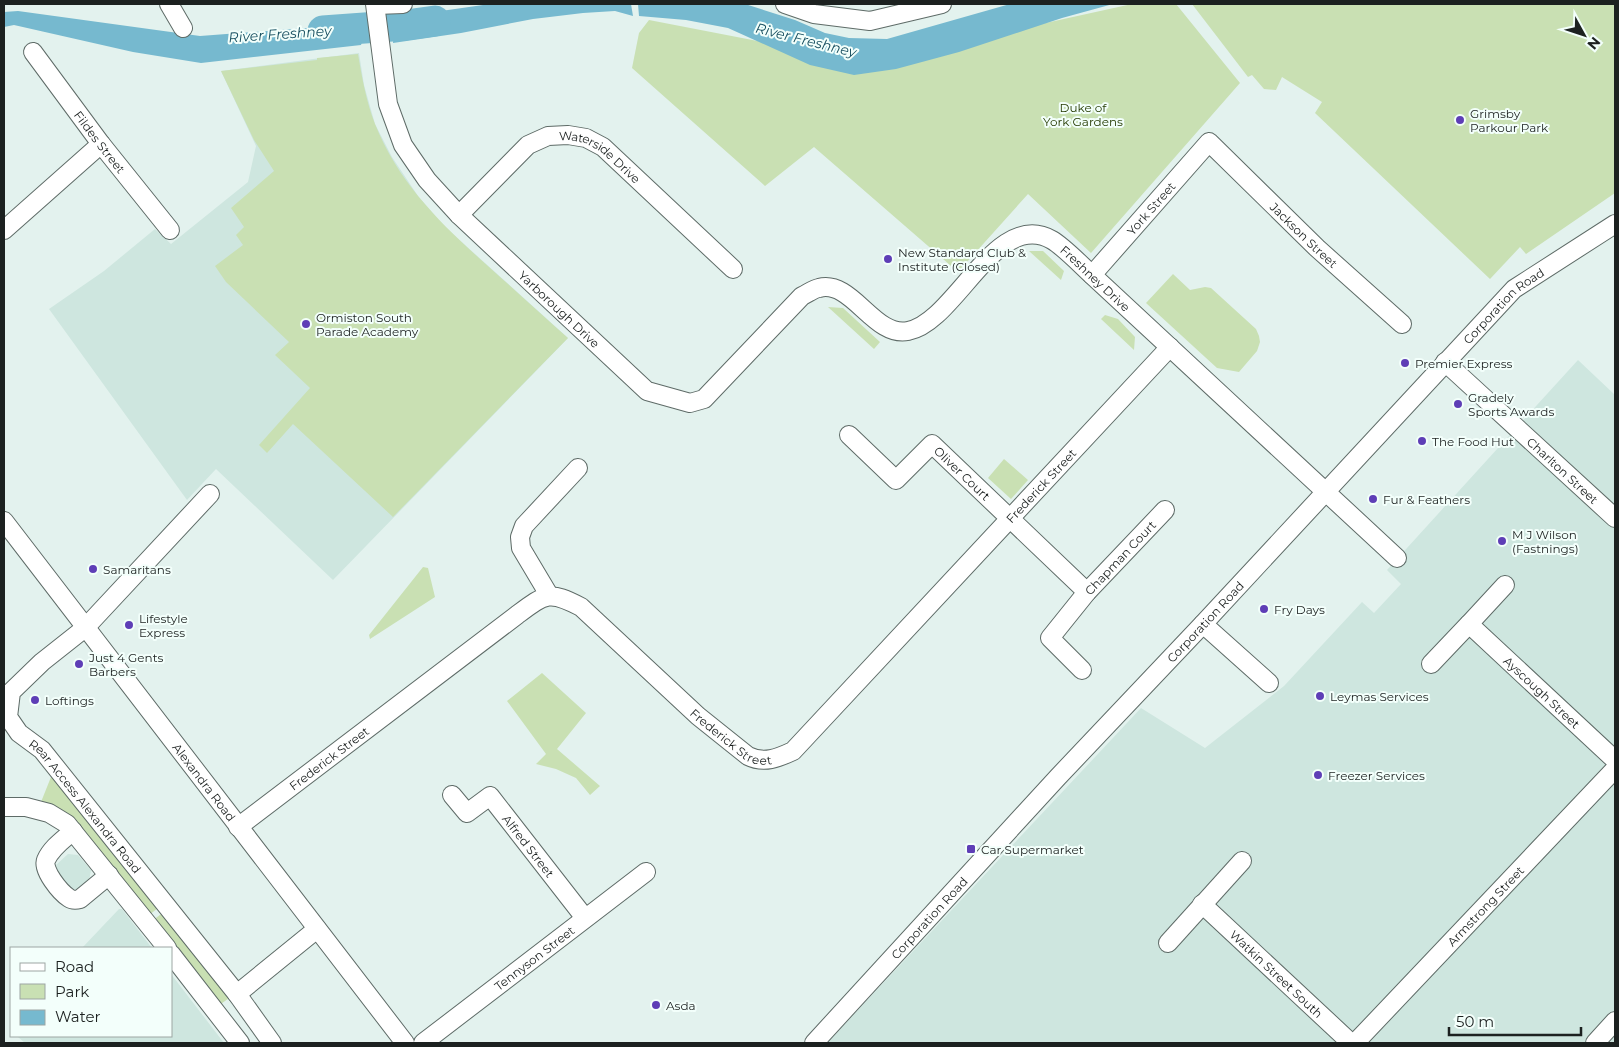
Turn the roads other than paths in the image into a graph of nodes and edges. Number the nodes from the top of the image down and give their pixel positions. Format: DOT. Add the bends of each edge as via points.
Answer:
graph roads {
  1 [pos="169,4"];
  2 [pos="376,4"];
  3 [pos="403,4"];
  4 [pos="786,4"];
  5 [pos="942,4"];
  6 [pos="813,9"];
  7 [pos="183,28"];
  8 [pos="33,52"];
  9 [pos="1209,142"];
  10 [pos="101,144"];
  11 [pos="459,215"];
  12 [pos="1615,224"];
  13 [pos="4,230"];
  14 [pos="170,230"];
  15 [pos="733,269"];
  16 [pos="1092,275"];
  17 [pos="849,296"];
  18 [pos="1402,324"];
  19 [pos="1170,347"];
  20 [pos="1445,362"];
  21 [pos="849,435"];
  22 [pos="578,468"];
  23 [pos="1326,492"];
  24 [pos="210,494"];
  25 [pos="1165,510"];
  26 [pos="1615,518"];
  27 [pos="1010,519"];
  28 [pos="4,521"];
  29 [pos="1397,558"];
  30 [pos="1505,585"];
  31 [pos="1087,592"];
  32 [pos="549,595"];
  33 [pos="1203,624"];
  34 [pos="1469,624"];
  35 [pos="85,628"];
  36 [pos="1431,664"];
  37 [pos="1082,670"];
  38 [pos="1269,683"];
  39 [pos="1615,760"];
  40 [pos="1615,769"];
  41 [pos="452,795"];
  42 [pos="4,807"];
  43 [pos="238,827"];
  44 [pos="72,831"];
  45 [pos="1242,861"];
  46 [pos="646,872"];
  47 [pos="109,875"];
  48 [pos="1202,904"];
  49 [pos="585,918"];
  50 [pos="317,929"];
  51 [pos="1168,943"];
  52 [pos="166,947"];
  53 [pos="172,955"];
  54 [pos="237,994"];
  55 [pos="1615,1022"];
  56 [pos="240,1043"];
  57 [pos="272,1043"];
  58 [pos="405,1043"];
  59 [pos="423,1043"];
  60 [pos="814,1043"];
  61 [pos="1353,1043"];
  62 [pos="1595,1043"];
  1 -- 7 [label="street"];
  2 -- 3 [label="street"];
  2 -- 11 [label="street, Yarborough Drive" via="388,104 402,145 427,180"];
  4 -- 6 [label="street"];
  5 -- 6 [label="street" via="870,21"];
  8 -- 10 [label="street, Fildes Street"];
  9 -- 16 [label="street, York Street"];
  9 -- 18 [label="street, Jackson Street" via="1317,248"];
  10 -- 13 [label="street"];
  10 -- 14 [label="street, Fildes Street"];
  11 -- 15 [label="street, Waterside Drive" via="528,145 548,136 586,138 603,147"];
  11 -- 17 [label="street, Yarborough Drive" via="647,391 690,403 704,399 721,383 802,296 820,288 832,288"];
  12 -- 20 [label="street, Corporation Road" via="1514,289"];
  16 -- 17 [label="street, Freshney Drive" via="1052,240 1033,233 1003,245 987,258 940,312 923,326 907,332 891,330 879,323"];
  16 -- 19 [label="street, Freshney Drive"];
  19 -- 23 [label="street, Freshney Drive"];
  19 -- 27 [label="street, Frederick Street"];
  20 -- 23 [label="street, Corporation Road"];
  20 -- 26 [label="street, Charlton Street"];
  21 -- 27 [label="street, Oliver Court" via="896,480 932,444"];
  22 -- 32 [label="street" via="524,526 520,537 521,548"];
  23 -- 29 [label="street"];
  23 -- 33 [label="street, Corporation Road"];
  24 -- 35 [label="street, Rear Access Alexandra Road"];
  25 -- 31 [label="street, Chapman Court"];
  27 -- 31 [label="street, Chapman Court"];
  27 -- 32 [label="street, Frederick Street" via="793,751 775,760 757,761 723,738 581,607"];
  28 -- 35 [label="street, Alexandra Road"];
  30 -- 34 [label="street"];
  31 -- 37 [label="street" via="1050,638"];
  32 -- 43 [label="street, Frederick Street" via="537,600"];
  33 -- 38 [label="street"];
  33 -- 60 [label="street, Corporation Road"];
  34 -- 36 [label="street"];
  34 -- 39 [label="street, Ayscough Street"];
  35 -- 43 [label="street, Alexandra Road"];
  35 -- 54 [label="street, Rear Access Alexandra Road" via="11,692 8,717 19,733 42,750"];
  40 -- 61 [label="street, Armstrong Street"];
  41 -- 49 [label="street, Alfred Street" via="468,813 490,796"];
  42 -- 44 [label="street" via="26,807 49,813"];
  43 -- 50 [label="street, Alexandra Road"];
  44 -- 47 [label="street"];
  44 -- 47 [label="street" via="47,858 47,873 74,900 80,899"];
  45 -- 48 [label="street"];
  46 -- 49 [label="street, Tennyson Street"];
  47 -- 52 [label="street"];
  48 -- 51 [label="street"];
  48 -- 61 [label="street, Watkin Street South"];
  49 -- 59 [label="street, Tennyson Street"];
  50 -- 54 [label="street"];
  50 -- 58 [label="street, Alexandra Road"];
  53 -- 56 [label="street"];
  54 -- 57 [label="street, Rear Access Alexandra Road"];
  55 -- 62 [label="street"];
}
